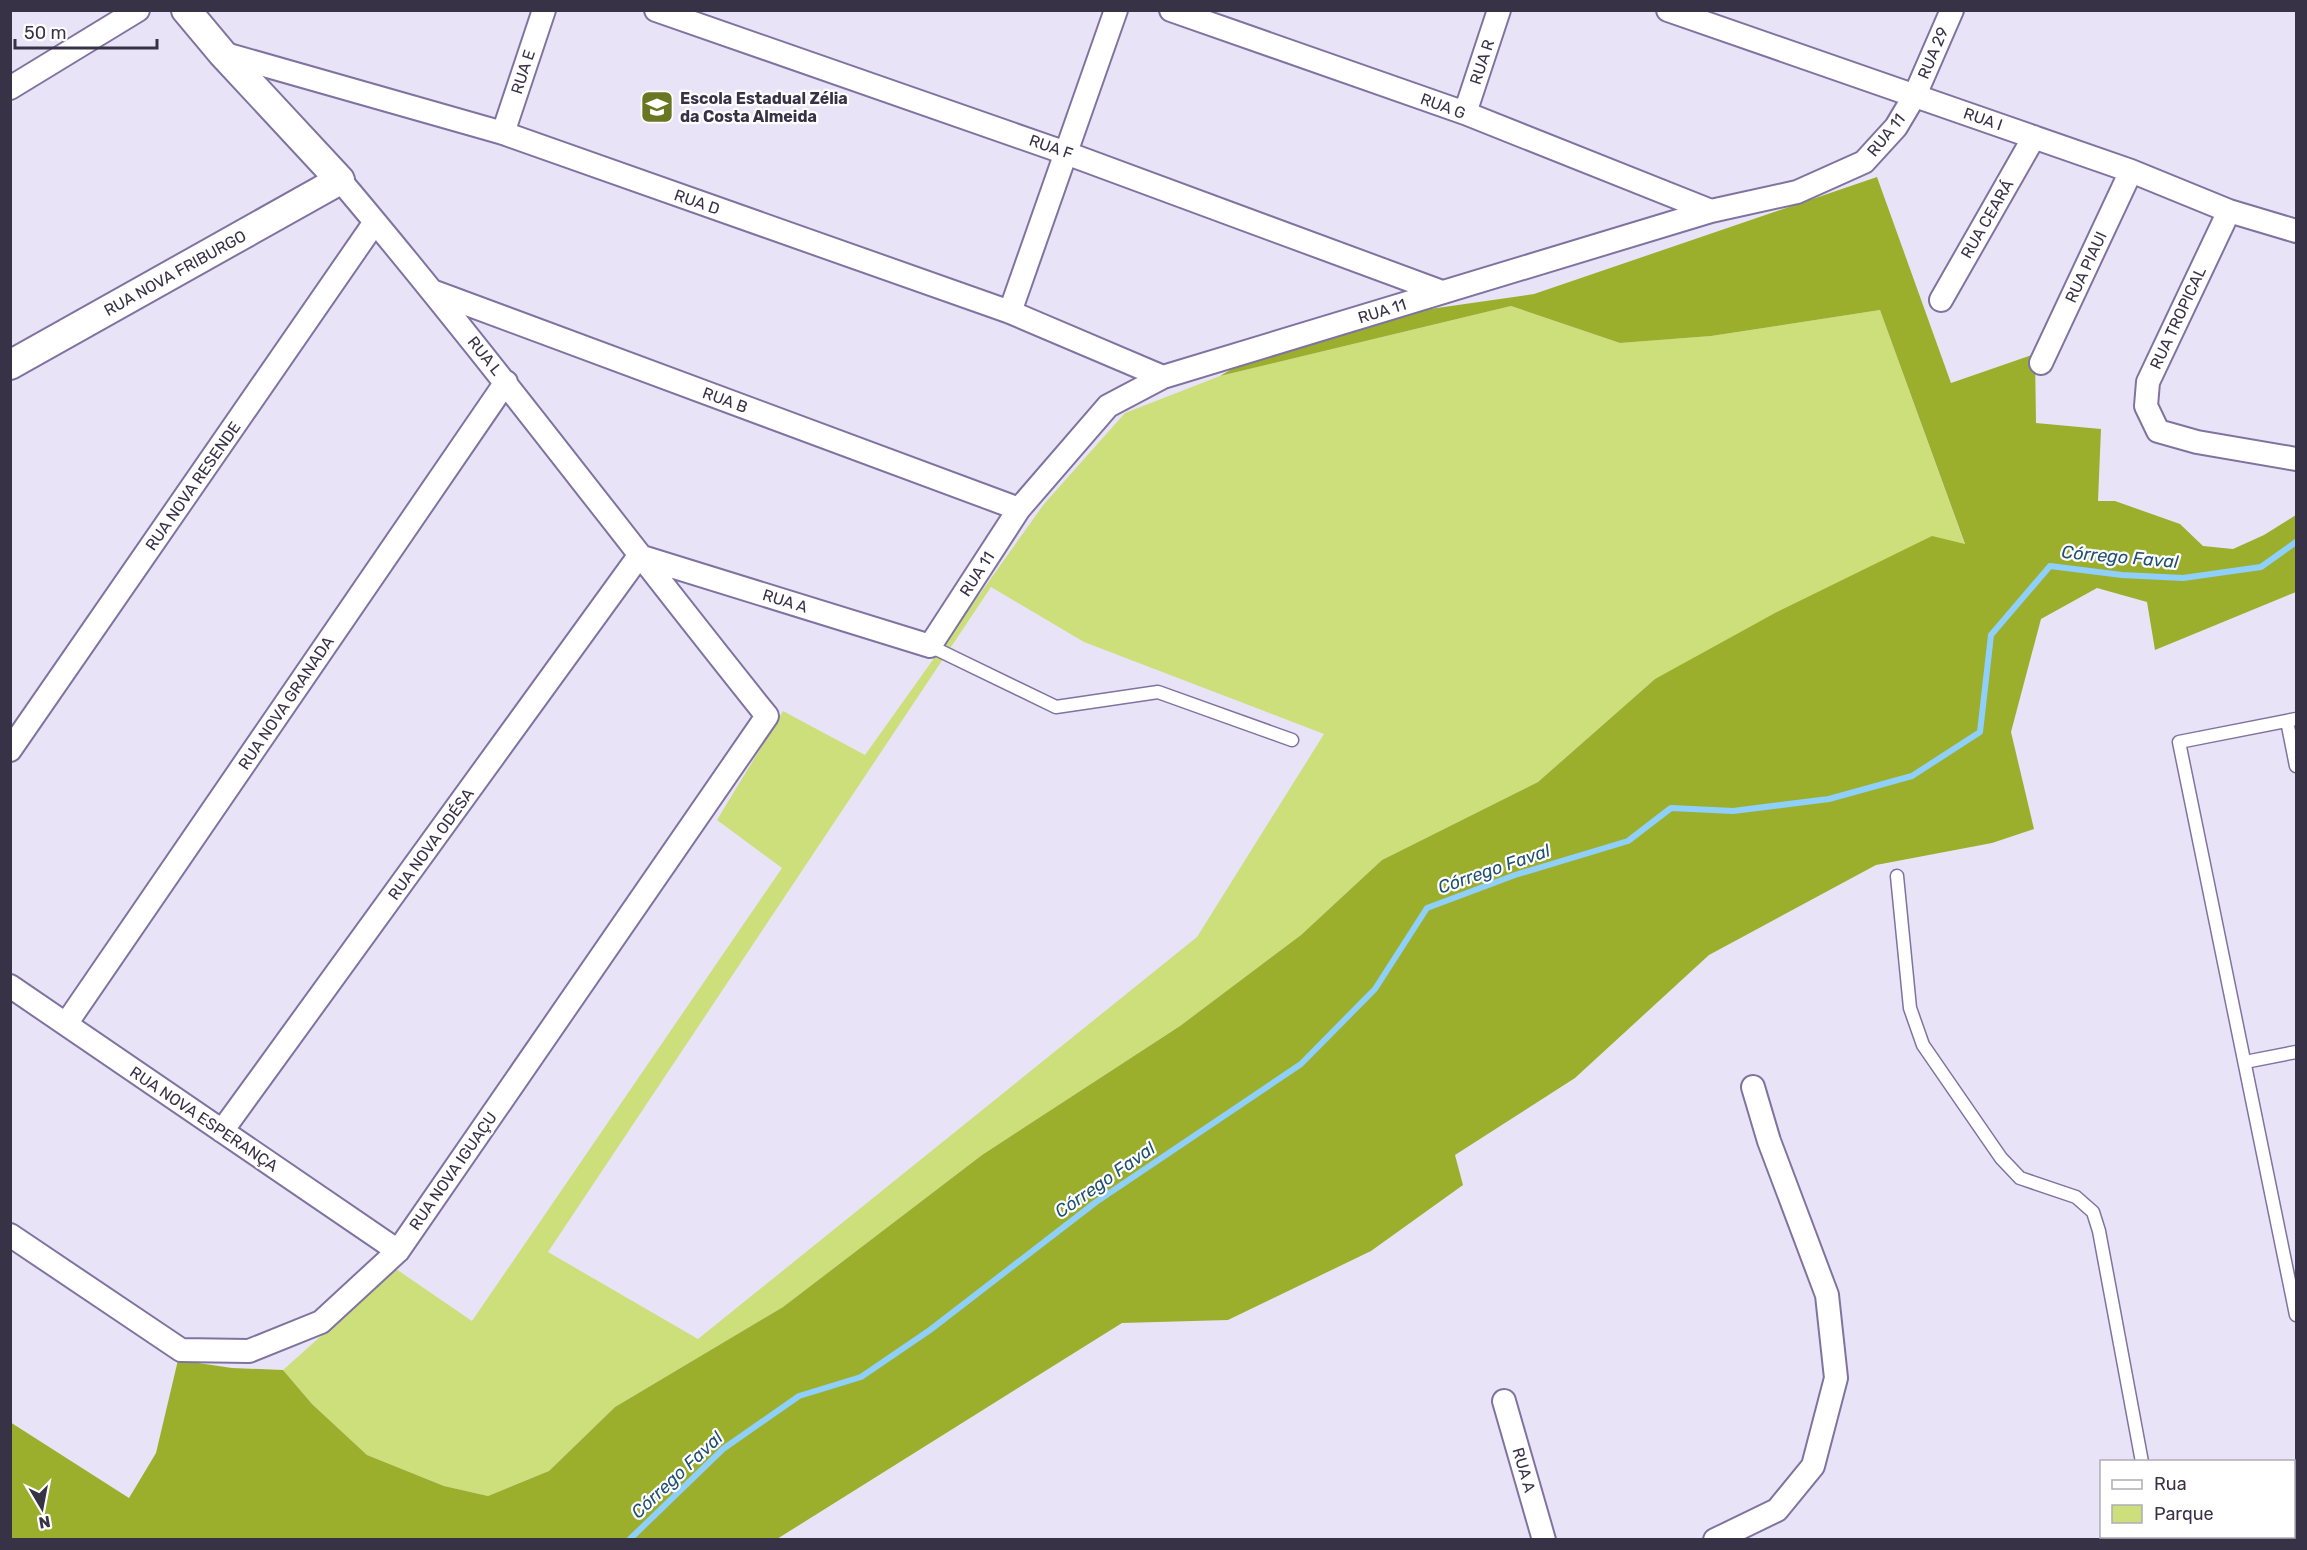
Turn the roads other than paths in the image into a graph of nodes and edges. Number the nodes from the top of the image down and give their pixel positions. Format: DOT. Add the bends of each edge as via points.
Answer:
graph roads {
  1 [pos="138,10"];
  2 [pos="186,10"];
  3 [pos="544,10"];
  4 [pos="656,10"];
  5 [pos="1116,10"];
  6 [pos="1171,10"];
  7 [pos="1499,10"];
  8 [pos="1668,10"];
  9 [pos="1952,10"];
  10 [pos="222,53"];
  11 [pos="10,88"];
  12 [pos="1915,96"];
  13 [pos="1465,113"];
  14 [pos="503,133"];
  15 [pos="2034,137"];
  16 [pos="1066,153"];
  17 [pos="2131,171"];
  18 [pos="340,180"];
  19 [pos="2229,211"];
  20 [pos="1711,212"];
  21 [pos="375,222"];
  22 [pos="2296,231"];
  23 [pos="432,291"];
  24 [pos="1442,292"];
  25 [pos="1941,300"];
  26 [pos="1010,312"];
  27 [pos="2042,363"];
  28 [pos="10,365"];
  29 [pos="1163,377"];
  30 [pos="506,382"];
  31 [pos="2296,459"];
  32 [pos="1019,509"];
  33 [pos="639,556"];
  34 [pos="930,645"];
  35 [pos="767,716"];
  36 [pos="2292,720"];
  37 [pos="1292,740"];
  38 [pos="10,750"];
  39 [pos="2296,766"];
  40 [pos="1897,876"];
  41 [pos="10,986"];
  42 [pos="66,1024"];
  43 [pos="2296,1052"];
  44 [pos="2245,1062"];
  45 [pos="1753,1087"];
  46 [pos="222,1131"];
  47 [pos="10,1235"];
  48 [pos="398,1251"];
  49 [pos="2296,1315"];
  50 [pos="1504,1401"];
  51 [pos="2142,1460"];
  52 [pos="1544,1539"];
  53 [pos="1715,1539"];
  1 -- 11 [label="street"];
  2 -- 10 [label="street, RUA L"];
  3 -- 14 [label="street, RUA E"];
  4 -- 16 [label="street, RUA F"];
  5 -- 16 [label="street"];
  6 -- 13 [label="street, RUA G"];
  7 -- 13 [label="street, RUA R"];
  8 -- 12 [label="street, RUA I"];
  9 -- 12 [label="street, RUA 29"];
  10 -- 14 [label="street, RUA D"];
  10 -- 18 [label="street, RUA L"];
  12 -- 15 [label="street, RUA I"];
  12 -- 20 [label="street, RUA 11" via="1896,127 1864,162 1797,192"];
  13 -- 20 [label="street, RUA G"];
  14 -- 26 [label="street, RUA D"];
  15 -- 17 [label="street, RUA I"];
  15 -- 25 [label="street, RUA CEARÁ"];
  16 -- 24 [label="street, RUA F"];
  16 -- 26 [label="street"];
  17 -- 19 [label="street, RUA I"];
  17 -- 27 [label="street, RUA PIAUI"];
  18 -- 21 [label="street, RUA L"];
  18 -- 28 [label="street, RUA NOVA FRIBURGO"];
  19 -- 22 [label="street, RUA I"];
  19 -- 31 [label="street, RUA TROPICAL" via="2148,382 2146,406 2158,431 2196,442"];
  20 -- 24 [label="street, RUA 11"];
  21 -- 23 [label="street, RUA L"];
  21 -- 38 [label="street, RUA NOVA RESENDE"];
  23 -- 30 [label="street, RUA L"];
  23 -- 32 [label="street, RUA B"];
  24 -- 29 [label="street, RUA 11"];
  26 -- 29 [label="street, RUA D"];
  29 -- 32 [label="street, RUA 11" via="1108,406"];
  30 -- 33 [label="street, RUA L"];
  30 -- 42 [label="street, RUA NOVA GRANADA"];
  32 -- 34 [label="street, RUA 11"];
  33 -- 34 [label="street, RUA A"];
  33 -- 35 [label="street, RUA L"];
  33 -- 46 [label="street, RUA NOVA ODÉSA"];
  34 -- 37 [label="lane" via="1056,707 1158,692"];
  35 -- 48 [label="street, RUA NOVA IGUAÇU"];
  36 -- 39 [label="lane"];
  36 -- 44 [label="lane" via="2179,742"];
  40 -- 51 [label="lane" via="1910,1008 1923,1045 2001,1158 2020,1178 2076,1197 2093,1212"];
  41 -- 42 [label="street, RUA NOVA ESPERANÇA"];
  42 -- 46 [label="street, RUA NOVA ESPERANÇA"];
  43 -- 44 [label="lane"];
  44 -- 49 [label="lane"];
  45 -- 53 [label="street" via="1769,1141 1827,1295 1836,1378 1813,1466 1777,1510"];
  46 -- 48 [label="street, RUA NOVA ESPERANÇA"];
  47 -- 48 [label="street, RUA NOVA IGUAÇU" via="181,1350 249,1351 321,1322"];
  50 -- 52 [label="street, RUA A"];
}
